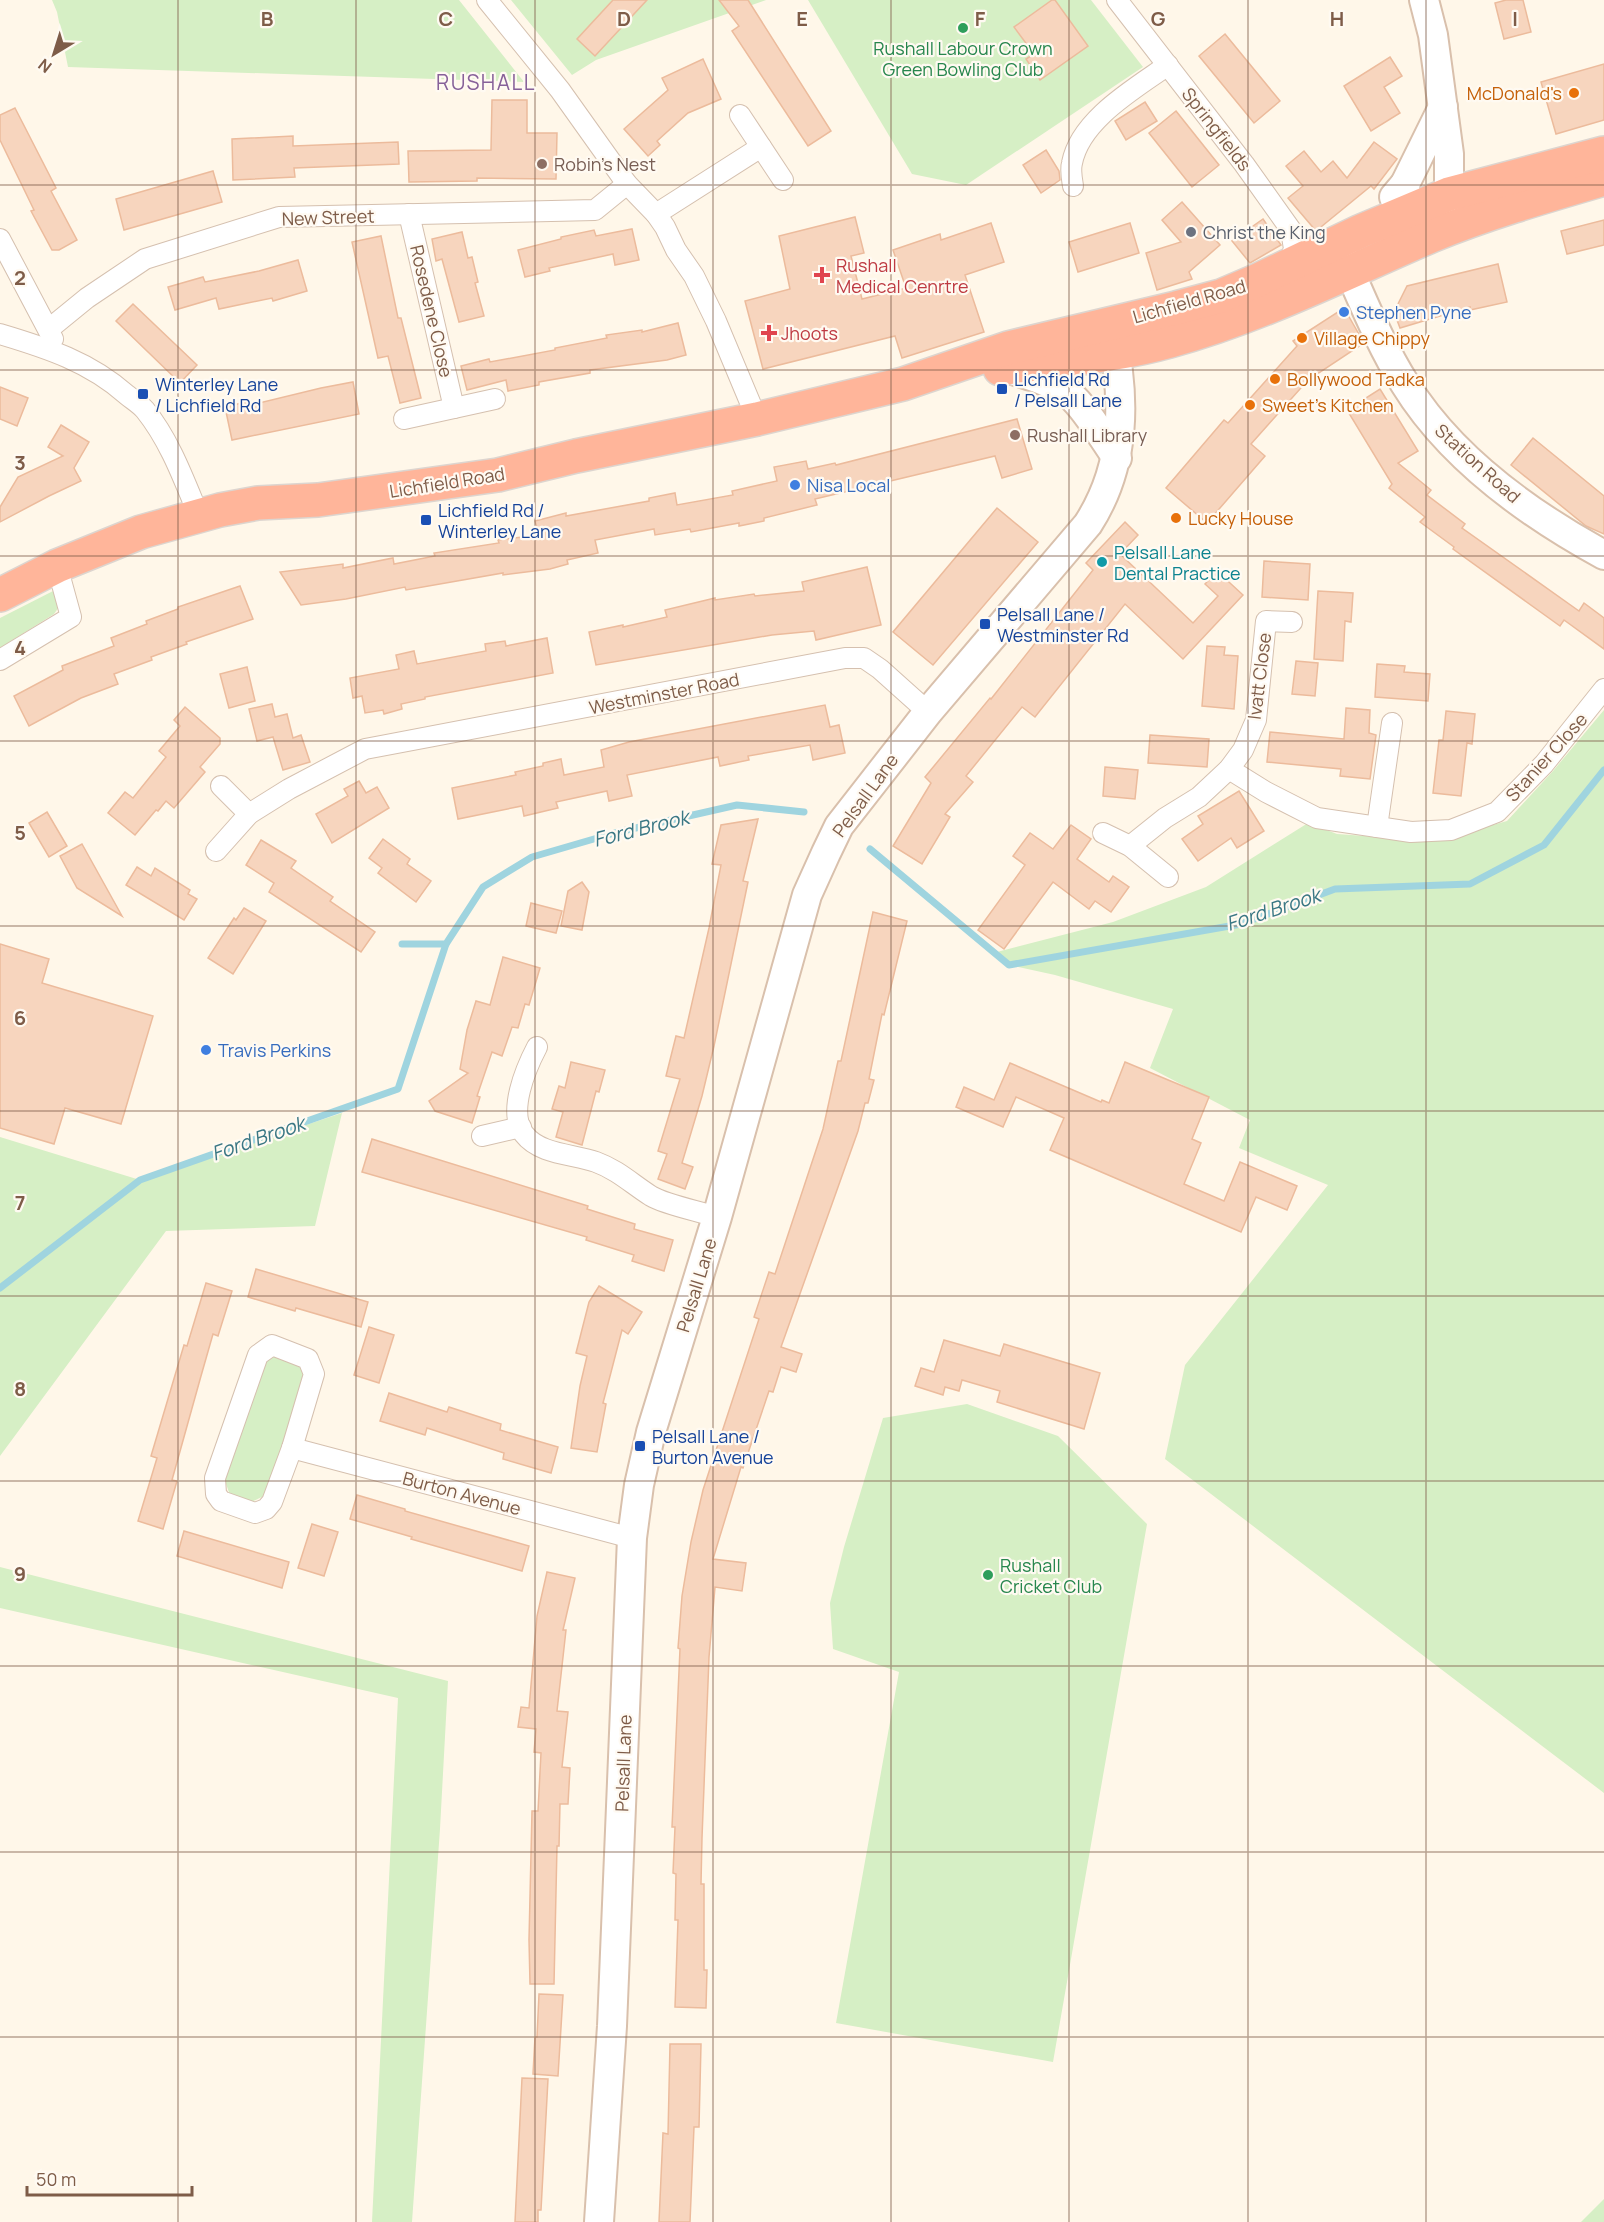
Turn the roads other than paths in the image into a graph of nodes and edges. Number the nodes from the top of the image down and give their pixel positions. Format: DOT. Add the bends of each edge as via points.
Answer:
graph roads {
  1 [pos="487,0"];
  2 [pos="1117,0"];
  3 [pos="1424,0"];
  4 [pos="1168,65"];
  5 [pos="1443,107"];
  6 [pos="740,115"];
  7 [pos="761,147"];
  8 [pos="1604,153"];
  9 [pos="1604,179"];
  10 [pos="783,180"];
  11 [pos="627,184"];
  12 [pos="1073,186"];
  13 [pos="1449,194"];
  14 [pos="1406,198"];
  15 [pos="409,214"];
  16 [pos="661,220"];
  17 [pos="1433,236"];
  18 [pos="1349,237"];
  19 [pos="0,239"];
  20 [pos="1287,267"];
  21 [pos="1350,274"];
  22 [pos="1109,323"];
  23 [pos="49,329"];
  24 [pos="0,334"];
  25 [pos="54,351"];
  26 [pos="1116,355"];
  27 [pos="1006,368"];
  28 [pos="903,384"];
  29 [pos="495,399"];
  30 [pos="454,408"];
  31 [pos="404,419"];
  32 [pos="757,419"];
  33 [pos="1117,458"];
  34 [pos="199,516"];
  35 [pos="1604,555"];
  36 [pos="57,566"];
  37 [pos="0,595"];
  38 [pos="1292,622"];
  39 [pos="0,660"];
  40 [pos="1604,689"];
  41 [pos="928,712"];
  42 [pos="1392,723"];
  43 [pos="1229,769"];
  44 [pos="220,786"];
  45 [pos="249,814"];
  46 [pos="1377,827"];
  47 [pos="1103,833"];
  48 [pos="1130,846"];
  49 [pos="216,851"];
  50 [pos="1168,877"];
  51 [pos="537,1047"];
  52 [pos="521,1126"];
  53 [pos="482,1136"];
  54 [pos="717,1217"];
  55 [pos="292,1448"];
  56 [pos="632,1538"];
  57 [pos="599,2222"];
  1 -- 11 [label="street" via="560,90"];
  2 -- 4 [label="street, Springfields"];
  3 -- 5 [label="main road"];
  4 -- 12 [label="street" via="1092,124 1077,146 1071,165"];
  4 -- 20 [label="street, Springfields" via="1291,230 1294,249"];
  5 -- 13 [label="main road"];
  5 -- 14 [label="main road"];
  6 -- 7 [label="street"];
  7 -- 10 [label="street"];
  7 -- 16 [label="street"];
  8 -- 13 [label="highway, Lichfield Road"];
  9 -- 17 [label="highway, Lichfield Road" via="1510,207"];
  11 -- 15 [label="street, New Street" via="595,210"];
  11 -- 16 [label="street"];
  13 -- 14 [label="highway, Lichfield Road"];
  13 -- 17 [label="main road"];
  14 -- 17 [label="main road" via="1417,224"];
  14 -- 18 [label="highway, Lichfield Road"];
  15 -- 23 [label="street, New Street" via="279,218 146,259"];
  15 -- 30 [label="street, Rosedene Close"];
  16 -- 32 [label="street" via="694,276"];
  17 -- 21 [label="highway, Lichfield Road"];
  18 -- 20 [label="highway, Lichfield Road"];
  18 -- 21 [label="main road, Station Road"];
  19 -- 23 [label="street"];
  20 -- 22 [label="highway, Lichfield Road" via="1221,296"];
  21 -- 26 [label="highway, Lichfield Road" via="1224,324"];
  21 -- 35 [label="main road, Station Road" via="1404,383 1436,428 1516,499"];
  22 -- 26 [label="main road, Pelsall Lane"];
  22 -- 28 [label="highway, Lichfield Road" via="1008,348"];
  23 -- 25 [label="street"];
  24 -- 25 [label="street"];
  25 -- 34 [label="street" via="105,377 144,409 179,466"];
  26 -- 27 [label="highway, Lichfield Road"];
  26 -- 33 [label="main road, Pelsall Lane" via="1120,397"];
  27 -- 28 [label="highway, Lichfield Road"];
  27 -- 33 [label="main road" via="1047,382 1070,396"];
  28 -- 32 [label="highway, Lichfield Road"];
  29 -- 30 [label="street"];
  30 -- 31 [label="street"];
  32 -- 34 [label="highway, Lichfield Road" via="498,475 318,500 258,503"];
  33 -- 41 [label="main road, Pelsall Lane" via="1104,498 1088,524"];
  34 -- 36 [label="highway, Lichfield Road" via="141,532"];
  36 -- 37 [label="highway, Lichfield Road"];
  36 -- 39 [label="street" via="71,617"];
  38 -- 43 [label="street, Ivatt Close" via="1266,621 1256,720 1243,750"];
  40 -- 46 [label="street, Stanier Close" via="1544,764 1497,812 1451,830 1411,832"];
  41 -- 45 [label="street, Westminster Road" via="864,658 845,658 366,749"];
  41 -- 54 [label="main road, Pelsall Lane" via="839,826 807,895"];
  42 -- 46 [label="street"];
  43 -- 46 [label="street, Stanier Close" via="1317,818"];
  43 -- 48 [label="street, Ivatt Close" via="1198,797"];
  44 -- 45 [label="street"];
  45 -- 49 [label="street, Westminster Road"];
  47 -- 48 [label="street"];
  48 -- 50 [label="street"];
  51 -- 52 [label="street" via="519,1091"];
  52 -- 53 [label="street"];
  52 -- 54 [label="street" via="534,1143 553,1152 596,1162 622,1174 652,1197"];
  54 -- 56 [label="main road, Pelsall Lane" via="651,1432"];
  55 -- 55 [label="street" via="266,1509 255,1513 221,1501 216,1494 215,1478 258,1355 272,1346 308,1359 313,1367"];
  55 -- 56 [label="street, Burton Avenue"];
  56 -- 57 [label="main road, Pelsall Lane" via="612,2026"];
}
